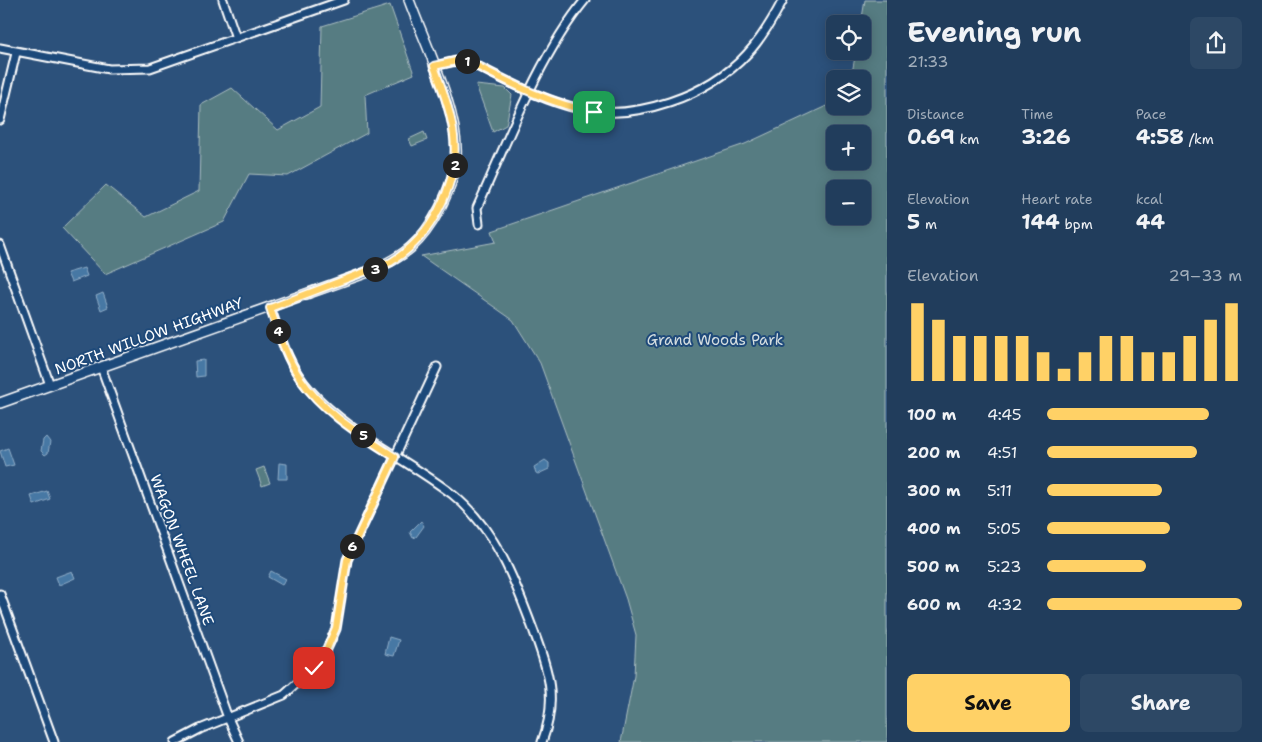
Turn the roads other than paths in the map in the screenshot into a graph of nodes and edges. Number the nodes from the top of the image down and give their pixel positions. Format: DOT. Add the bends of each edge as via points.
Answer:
graph roads {
  1 [pos="223,0"];
  2 [pos="344,0"];
  3 [pos="409,0"];
  4 [pos="584,0"];
  5 [pos="783,0"];
  6 [pos="236,38"];
  7 [pos="0,48"];
  8 [pos="16,53"];
  9 [pos="434,66"];
  10 [pos="530,92"];
  11 [pos="0,120"];
  12 [pos="479,224"];
  13 [pos="0,245"];
  14 [pos="270,308"];
  15 [pos="100,367"];
  16 [pos="437,367"];
  17 [pos="50,385"];
  18 [pos="0,403"];
  19 [pos="395,457"];
  20 [pos="0,594"];
  21 [pos="228,718"];
  22 [pos="54,742"];
  23 [pos="175,742"];
  24 [pos="239,742"];
  25 [pos="542,742"];
  1 -- 6 [label="street"];
  2 -- 6 [label="street"];
  3 -- 9 [label="street, NORTH WILLOW HIGHWAY"];
  4 -- 10 [label="street" via="560,35"];
  5 -- 10 [label="street" via="762,36 736,64 716,79 669,102 611,113 579,109"];
  6 -- 8 [label="street" via="172,61 130,70"];
  7 -- 8 [label="street"];
  8 -- 11 [label="street"];
  9 -- 10 [label="street" via="467,61"];
  9 -- 14 [label="street, NORTH WILLOW HIGHWAY" via="455,134 454,171 450,187 426,231 408,251 391,262"];
  10 -- 12 [label="street" via="478,208"];
  13 -- 17 [label="street"];
  14 -- 15 [label="street, NORTH WILLOW HIGHWAY"];
  14 -- 19 [label="street" via="301,380 326,407"];
  15 -- 17 [label="street, NORTH WILLOW HIGHWAY"];
  15 -- 21 [label="street, WAGON WHEEL LANE"];
  16 -- 19 [label="street"];
  17 -- 18 [label="street, NORTH WILLOW HIGHWAY"];
  19 -- 21 [label="street" via="347,560 339,617 326,651 310,673 284,695"];
  19 -- 25 [label="street" via="452,494 488,532 506,562 530,622 552,693 551,715"];
  20 -- 22 [label="street"];
  21 -- 23 [label="street"];
  21 -- 24 [label="street, WAGON WHEEL LANE"];
}
